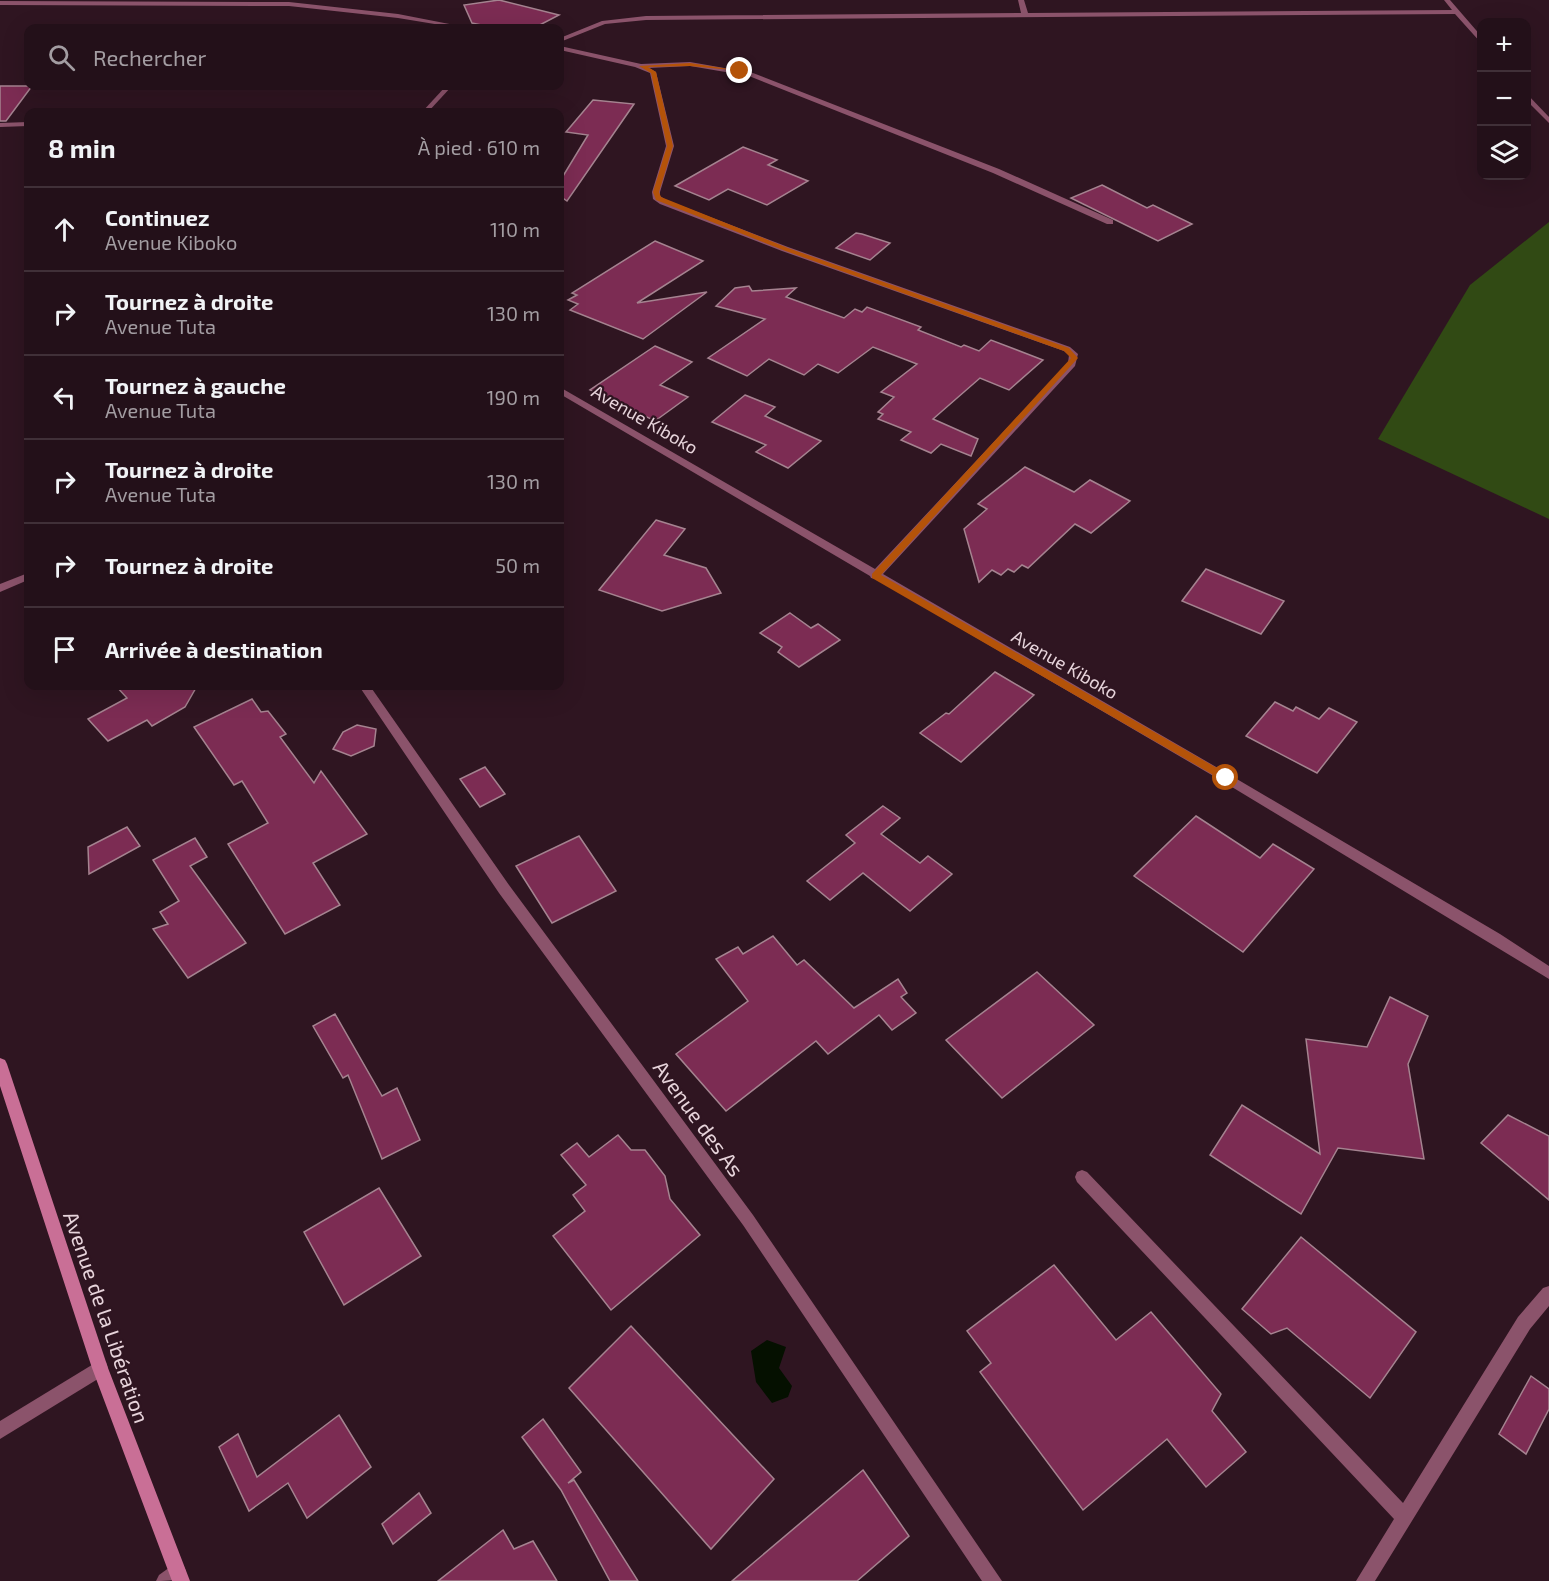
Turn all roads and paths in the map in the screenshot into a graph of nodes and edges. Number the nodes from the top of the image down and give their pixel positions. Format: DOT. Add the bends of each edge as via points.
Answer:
graph roads {
  1 [pos="1021,0"];
  2 [pos="1447,0"];
  3 [pos="0,3"];
  4 [pos="1457,12"];
  5 [pos="1025,15"];
  6 [pos="444,24"];
  7 [pos="1477,36"];
  8 [pos="564,38"];
  9 [pos="564,49"];
  10 [pos="642,66"];
  11 [pos="445,90"];
  12 [pos="1531,100"];
  13 [pos="429,108"];
  14 [pos="1549,121"];
  15 [pos="24,124"];
  16 [pos="0,125"];
  17 [pos="1110,222"];
  18 [pos="564,393"];
  19 [pos="875,576"];
  20 [pos="24,578"];
  21 [pos="0,588"];
  22 [pos="367,690"];
  23 [pos="1549,973"];
  24 [pos="0,1064"];
  25 [pos="4,1089"];
  26 [pos="1082,1178"];
  27 [pos="1549,1294"];
  28 [pos="100,1368"];
  29 [pos="0,1431"];
  30 [pos="1404,1517"];
  31 [pos="174,1578"];
  32 [pos="993,1581"];
  33 [pos="1365,1581"];
  1 -- 5 [label="street"];
  2 -- 4 [label="street"];
  3 -- 6 [label="street" via="264,3 345,7"];
  4 -- 5 [label="street"];
  4 -- 7 [label="street"];
  5 -- 8 [label="street" via="627,19 595,25"];
  9 -- 10 [label="street"];
  10 -- 17 [label="street" via="690,64 751,74 996,171"];
  10 -- 19 [label="street" via="653,72 670,146 656,192 660,200 1074,354 1072,364"];
  11 -- 13 [label="street"];
  12 -- 14 [label="street"];
  15 -- 16 [label="street"];
  18 -- 19 [label="street, Avenue Kiboko"];
  19 -- 23 [label="street, Avenue Kiboko" via="1226,778"];
  20 -- 21 [label="street"];
  22 -- 32 [label="street, Avenue des As" via="504,890 748,1220"];
  24 -- 25 [label="street, Avenue de la Libération"];
  25 -- 28 [label="street, Avenue de la Libération"];
  26 -- 30 [label="street"];
  27 -- 30 [label="street" via="1524,1323"];
  28 -- 29 [label="street"];
  28 -- 31 [label="street, Avenue de la Libération"];
  30 -- 33 [label="street"];
}
